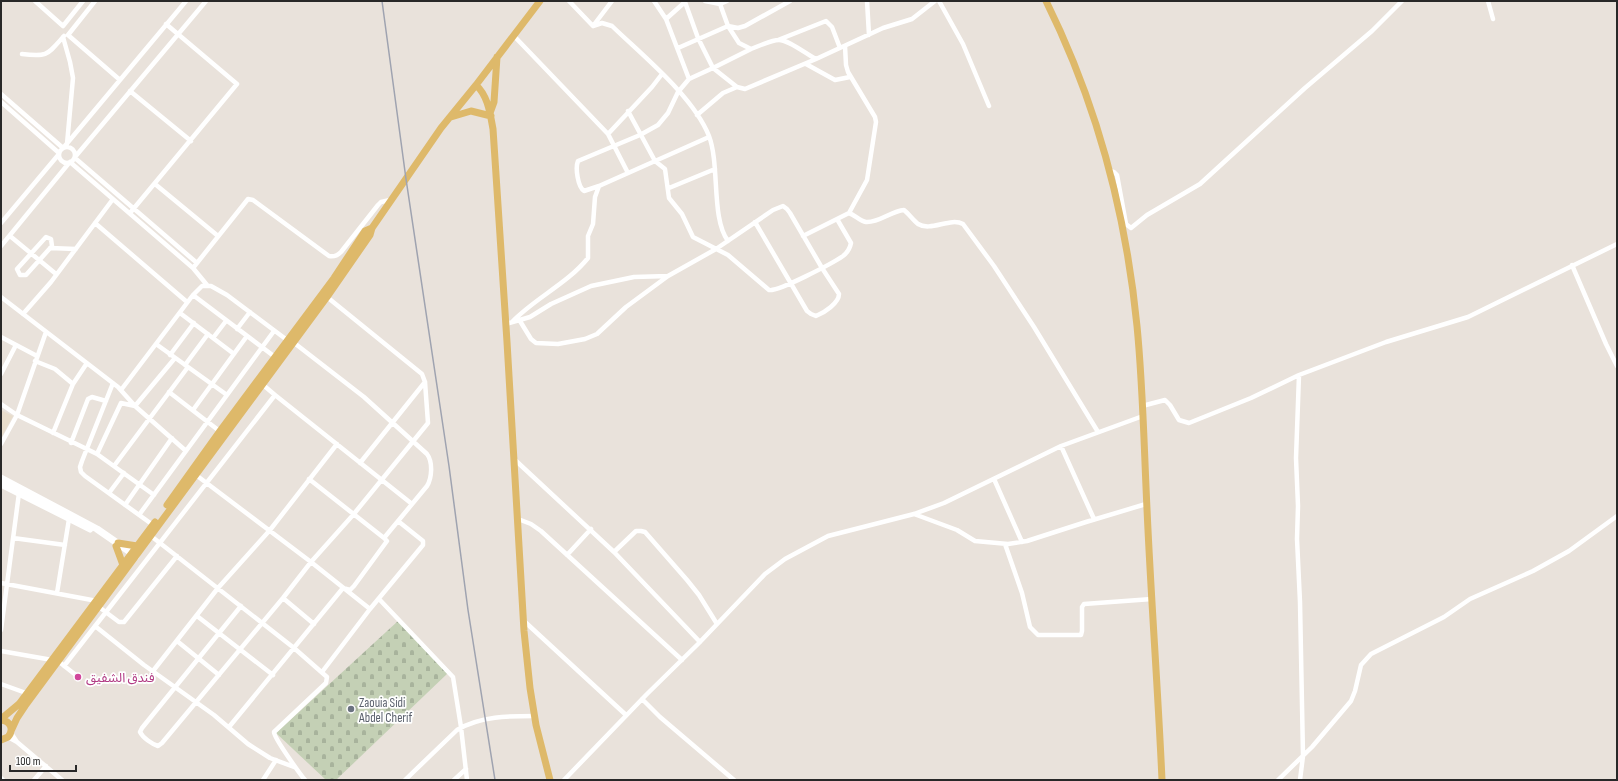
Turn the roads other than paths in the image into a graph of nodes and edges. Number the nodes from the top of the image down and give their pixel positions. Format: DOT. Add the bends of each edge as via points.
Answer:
graph roads {
  1 [pos="35,1"];
  2 [pos="83,1"];
  3 [pos="96,1"];
  4 [pos="186,1"];
  5 [pos="206,1"];
  6 [pos="540,1"];
  7 [pos="569,1"];
  8 [pos="612,1"];
  9 [pos="654,1"];
  10 [pos="705,1"];
  11 [pos="728,1"];
  12 [pos="790,1"];
  13 [pos="867,1"];
  14 [pos="935,1"];
  15 [pos="939,1"];
  16 [pos="1046,1"];
  17 [pos="1402,1"];
  18 [pos="1488,1"];
  19 [pos="685,2"];
  20 [pos="720,4"];
  21 [pos="1493,18"];
  22 [pos="666,19"];
  23 [pos="166,24"];
  24 [pos="63,26"];
  25 [pos="593,26"];
  26 [pos="728,26"];
  27 [pos="178,33"];
  28 [pos="66,35"];
  29 [pos="869,35"];
  30 [pos="514,36"];
  31 [pos="698,38"];
  32 [pos="778,40"];
  33 [pos="845,46"];
  34 [pos="678,48"];
  35 [pos="840,48"];
  36 [pos="752,49"];
  37 [pos="22,54"];
  38 [pos="497,57"];
  39 [pos="816,60"];
  40 [pos="806,64"];
  41 [pos="713,68"];
  42 [pos="662,74"];
  43 [pos="850,77"];
  44 [pos="689,79"];
  45 [pos="120,80"];
  46 [pos="476,85"];
  47 [pos="736,86"];
  48 [pos="130,91"];
  49 [pos="678,92"];
  50 [pos="1,94"];
  51 [pos="1,102"];
  52 [pos="989,106"];
  53 [pos="628,111"];
  54 [pos="490,115"];
  55 [pos="697,115"];
  56 [pos="450,117"];
  57 [pos="608,134"];
  58 [pos="640,135"];
  59 [pos="709,137"];
  60 [pos="191,141"];
  61 [pos="65,146"];
  62 [pos="614,146"];
  63 [pos="59,153"];
  64 [pos="75,157"];
  65 [pos="655,160"];
  66 [pos="69,163"];
  67 [pos="716,169"];
  68 [pos="1109,170"];
  69 [pos="628,173"];
  70 [pos="155,184"];
  71 [pos="599,186"];
  72 [pos="669,188"];
  73 [pos="112,199"];
  74 [pos="390,200"];
  75 [pos="134,209"];
  76 [pos="849,213"];
  77 [pos="130,214"];
  78 [pos="837,219"];
  79 [pos="2,220"];
  80 [pos="755,222"];
  81 [pos="95,223"];
  82 [pos="372,228"];
  83 [pos="10,236"];
  84 [pos="218,236"];
  85 [pos="803,236"];
  86 [pos="728,241"];
  87 [pos="1617,244"];
  88 [pos="1,246"];
  89 [pos="50,248"];
  90 [pos="76,249"];
  91 [pos="716,249"];
  92 [pos="31,253"];
  93 [pos="39,260"];
  94 [pos="197,263"];
  95 [pos="1572,265"];
  96 [pos="194,268"];
  97 [pos="822,268"];
  98 [pos="56,274"];
  99 [pos="668,276"];
  100 [pos="791,283"];
  101 [pos="207,285"];
  102 [pos="193,295"];
  103 [pos="1,297"];
  104 [pos="327,297"];
  105 [pos="187,302"];
  106 [pos="250,312"];
  107 [pos="180,313"];
  108 [pos="23,314"];
  109 [pos="226,321"];
  110 [pos="520,321"];
  111 [pos="194,323"];
  112 [pos="509,323"];
  113 [pos="237,329"];
  114 [pos="274,331"];
  115 [pos="46,332"];
  116 [pos="208,334"];
  117 [pos="247,336"];
  118 [pos="1,338"];
  119 [pos="213,338"];
  120 [pos="290,341"];
  121 [pos="156,344"];
  122 [pos="16,345"];
  123 [pos="262,348"];
  124 [pos="234,354"];
  125 [pos="170,355"];
  126 [pos="37,356"];
  127 [pos="275,357"];
  128 [pos="175,358"];
  129 [pos="36,361"];
  130 [pos="87,363"];
  131 [pos="187,366"];
  132 [pos="1617,366"];
  133 [pos="1,374"];
  134 [pos="1299,375"];
  135 [pos="425,382"];
  136 [pos="113,383"];
  137 [pos="73,384"];
  138 [pos="212,384"];
  139 [pos="262,384"];
  140 [pos="121,390"];
  141 [pos="169,392"];
  142 [pos="275,394"];
  143 [pos="227,395"];
  144 [pos="106,401"];
  145 [pos="1,404"];
  146 [pos="135,406"];
  147 [pos="1142,406"];
  148 [pos="193,410"];
  149 [pos="17,415"];
  150 [pos="1143,416"];
  151 [pos="150,418"];
  152 [pos="208,422"];
  153 [pos="392,422"];
  154 [pos="1098,432"];
  155 [pos="53,433"];
  156 [pos="222,433"];
  157 [pos="172,438"];
  158 [pos="413,442"];
  159 [pos="71,443"];
  160 [pos="1,444"];
  161 [pos="337,444"];
  162 [pos="1061,446"];
  163 [pos="87,449"];
  164 [pos="186,451"];
  165 [pos="97,454"];
  166 [pos="514,459"];
  167 [pos="360,462"];
  168 [pos="114,466"];
  169 [pos="124,473"];
  170 [pos="196,475"];
  171 [pos="1,478"];
  172 [pos="382,479"];
  173 [pos="994,479"];
  174 [pos="309,480"];
  175 [pos="207,482"];
  176 [pos="1,484"];
  177 [pos="140,485"];
  178 [pos="19,493"];
  179 [pos="110,493"];
  180 [pos="154,495"];
  181 [pos="412,504"];
  182 [pos="1146,504"];
  183 [pos="125,505"];
  184 [pos="353,514"];
  185 [pos="914,514"];
  186 [pos="139,515"];
  187 [pos="1617,516"];
  188 [pos="70,519"];
  189 [pos="518,519"];
  190 [pos="1094,520"];
  191 [pos="398,521"];
  192 [pos="153,524"];
  193 [pos="591,529"];
  194 [pos="270,530"];
  195 [pos="151,536"];
  196 [pos="13,538"];
  197 [pos="384,538"];
  198 [pos="1022,542"];
  199 [pos="160,543"];
  200 [pos="1005,544"];
  201 [pos="65,545"];
  202 [pos="117,545"];
  203 [pos="137,546"];
  204 [pos="614,552"];
  205 [pos="567,555"];
  206 [pos="133,556"];
  207 [pos="177,556"];
  208 [pos="311,562"];
  209 [pos="123,565"];
  210 [pos="1,583"];
  211 [pos="7,584"];
  212 [pos="218,588"];
  213 [pos="343,588"];
  214 [pos="57,593"];
  215 [pos="283,598"];
  216 [pos="379,599"];
  217 [pos="1152,599"];
  218 [pos="98,604"];
  219 [pos="241,606"];
  220 [pos="370,609"];
  221 [pos="106,612"];
  222 [pos="197,616"];
  223 [pos="524,621"];
  224 [pos="262,623"];
  225 [pos="314,624"];
  226 [pos="717,624"];
  227 [pos="95,626"];
  228 [pos="1,630"];
  229 [pos="219,632"];
  230 [pos="177,641"];
  231 [pos="700,642"];
  232 [pos="294,648"];
  233 [pos="240,649"];
  234 [pos="1,651"];
  235 [pos="198,658"];
  236 [pos="682,660"];
  237 [pos="58,662"];
  238 [pos="153,671"];
  239 [pos="322,672"];
  240 [pos="219,675"];
  241 [pos="273,675"];
  242 [pos="77,676"];
  243 [pos="1,684"];
  244 [pos="175,687"];
  245 [pos="26,694"];
  246 [pos="642,699"];
  247 [pos="197,702"];
  248 [pos="626,715"];
  249 [pos="535,716"];
  250 [pos="1,719"];
  251 [pos="229,727"];
  252 [pos="461,728"];
  253 [pos="6,737"];
  254 [pos="1303,756"];
  255 [pos="276,760"];
  256 [pos="46,766"];
  257 [pos="294,767"];
  258 [pos="466,769"];
  259 [pos="1,778"];
  260 [pos="3,780"];
  261 [pos="34,780"];
  262 [pos="62,780"];
  263 [pos="263,780"];
  264 [pos="306,780"];
  265 [pos="405,780"];
  266 [pos="454,780"];
  267 [pos="467,780"];
  268 [pos="550,780"];
  269 [pos="564,780"];
  270 [pos="734,780"];
  271 [pos="1162,780"];
  272 [pos="1278,780"];
  273 [pos="1300,780"];
  1 -- 24 [label="street"];
  2 -- 24 [label="street"];
  3 -- 28 [label="street"];
  4 -- 23 [label="street"];
  5 -- 27 [label="street"];
  6 -- 30 [label="main road"];
  7 -- 25 [label="street"];
  8 -- 25 [label="street"];
  9 -- 22 [label="street"];
  10 -- 20 [label="street"];
  11 -- 20 [label="street"];
  12 -- 26 [label="street" via="745,26"];
  13 -- 29 [label="street"];
  14 -- 29 [label="street" via="912,18"];
  15 -- 52 [label="street" via="963,44"];
  16 -- 68 [label="main road" via="1085,94"];
  17 -- 68 [label="street" via="1372,31 1200,184 1147,215 1131,228 1126,224 1117,175"];
  18 -- 21 [label="street"];
  19 -- 22 [label="street"];
  19 -- 31 [label="street"];
  20 -- 26 [label="street"];
  22 -- 34 [label="street"];
  23 -- 27 [label="street"];
  23 -- 45 [label="street"];
  24 -- 28 [label="street"];
  25 -- 42 [label="street" via="612,26"];
  26 -- 31 [label="street"];
  26 -- 36 [label="street" via="739,43"];
  27 -- 48 [label="street"];
  27 -- 60 [label="street" via="237,82"];
  28 -- 37 [label="street" via="46,54"];
  28 -- 45 [label="street"];
  28 -- 61 [label="street" via="73,78"];
  29 -- 33 [label="street"];
  30 -- 38 [label="main road"];
  30 -- 57 [label="street"];
  31 -- 34 [label="street"];
  31 -- 41 [label="street"];
  32 -- 35 [label="street" via="826,21 832,26"];
  32 -- 36 [label="street"];
  32 -- 39 [label="street" via="791,43"];
  33 -- 35 [label="street"];
  33 -- 43 [label="street" via="846,65"];
  34 -- 44 [label="street"];
  35 -- 39 [label="street"];
  36 -- 41 [label="street"];
  38 -- 46 [label="main road"];
  38 -- 54 [label="main road" via="494,102"];
  39 -- 40 [label="street"];
  40 -- 43 [label="street" via="835,80"];
  40 -- 47 [label="street" via="745,89"];
  41 -- 44 [label="street"];
  41 -- 47 [label="street"];
  42 -- 49 [label="street"];
  42 -- 53 [label="street"];
  43 -- 76 [label="street" via="876,122 867,180"];
  44 -- 49 [label="street"];
  45 -- 61 [label="street"];
  46 -- 54 [label="main road" via="483,93"];
  46 -- 56 [label="main road"];
  47 -- 55 [label="street" via="723,93"];
  48 -- 60 [label="street"];
  48 -- 64 [label="street"];
  49 -- 55 [label="street"];
  49 -- 58 [label="street" via="661,122"];
  50 -- 61 [label="street"];
  51 -- 63 [label="street"];
  53 -- 57 [label="street"];
  53 -- 58 [label="street"];
  54 -- 56 [label="main road" via="471,111"];
  54 -- 112 [label="main road"];
  55 -- 59 [label="street"];
  56 -- 74 [label="main road"];
  57 -- 62 [label="street"];
  58 -- 62 [label="street"];
  58 -- 65 [label="street"];
  59 -- 65 [label="street"];
  59 -- 67 [label="street"];
  60 -- 70 [label="street"];
  61 -- 63 [label="street"];
  61 -- 64 [label="street" via="75,152"];
  62 -- 69 [label="street"];
  62 -- 71 [label="street" via="579,160 576,164 583,190"];
  63 -- 66 [label="street" via="62,161"];
  63 -- 79 [label="street"];
  64 -- 66 [label="street"];
  64 -- 75 [label="street"];
  65 -- 69 [label="street"];
  65 -- 72 [label="street" via="664,167"];
  66 -- 73 [label="street"];
  66 -- 83 [label="street"];
  67 -- 72 [label="street"];
  67 -- 86 [label="street" via="721,229"];
  68 -- 147 [label="main road" via="1134,293"];
  69 -- 71 [label="street"];
  70 -- 75 [label="street"];
  70 -- 84 [label="street"];
  71 -- 112 [label="street" via="595,197 593,224 588,236 588,258 579,268"];
  72 -- 91 [label="street" via="670,200 682,214 690,233 697,240"];
  73 -- 77 [label="street"];
  73 -- 81 [label="street"];
  74 -- 82 [label="main road"];
  74 -- 84 [label="street" via="378,205 337,256 329,256 251,198 245,201"];
  75 -- 77 [label="street"];
  75 -- 94 [label="street"];
  76 -- 78 [label="street"];
  76 -- 154 [label="street" via="867,222 904,210 918,224 925,226 958,222 963,224 1034,327"];
  77 -- 96 [label="street"];
  78 -- 85 [label="street"];
  78 -- 97 [label="street" via="851,245 843,256"];
  80 -- 85 [label="street" via="773,210 784,207"];
  80 -- 86 [label="street"];
  80 -- 100 [label="street"];
  81 -- 90 [label="street"];
  81 -- 105 [label="street"];
  82 -- 104 [label="main road" via="370,235"];
  82 -- 120 [label="main road" via="365,231"];
  83 -- 88 [label="street"];
  83 -- 92 [label="street"];
  84 -- 94 [label="street"];
  85 -- 97 [label="street"];
  86 -- 91 [label="street"];
  87 -- 95 [label="street"];
  89 -- 90 [label="street"];
  89 -- 92 [label="street" via="52,239 46,237"];
  89 -- 93 [label="street"];
  90 -- 98 [label="street"];
  91 -- 99 [label="street"];
  91 -- 100 [label="street" via="730,256 769,290 774,291"];
  92 -- 93 [label="street"];
  92 -- 93 [label="street" via="17,269 18,274 26,275"];
  93 -- 98 [label="street"];
  94 -- 96 [label="street"];
  95 -- 132 [label="street"];
  95 -- 134 [label="street" via="1468,317 1386,342"];
  96 -- 101 [label="street"];
  97 -- 100 [label="street"];
  97 -- 100 [label="street" via="840,295 835,303 821,314 816,316 809,313"];
  98 -- 108 [label="street"];
  99 -- 110 [label="street" via="634,277 591,286"];
  99 -- 110 [label="street" via="590,338 558,344 536,343"];
  101 -- 102 [label="street" via="202,286"];
  101 -- 106 [label="street" via="222,292"];
  102 -- 105 [label="street"];
  102 -- 109 [label="street"];
  103 -- 108 [label="street"];
  104 -- 120 [label="main road"];
  104 -- 135 [label="street" via="422,374"];
  105 -- 107 [label="street"];
  106 -- 113 [label="street"];
  106 -- 114 [label="street"];
  107 -- 111 [label="street"];
  107 -- 121 [label="street"];
  108 -- 115 [label="street"];
  109 -- 113 [label="street"];
  109 -- 119 [label="street"];
  110 -- 112 [label="street"];
  111 -- 116 [label="street"];
  111 -- 125 [label="street"];
  112 -- 166 [label="main road"];
  113 -- 117 [label="street"];
  114 -- 120 [label="street"];
  114 -- 123 [label="street"];
  115 -- 126 [label="street"];
  115 -- 130 [label="street"];
  116 -- 119 [label="street"];
  116 -- 131 [label="street"];
  117 -- 123 [label="street"];
  117 -- 124 [label="street"];
  118 -- 122 [label="street"];
  119 -- 124 [label="street"];
  120 -- 127 [label="main road"];
  120 -- 139 [label="main road"];
  120 -- 153 [label="street" via="364,397"];
  121 -- 125 [label="street"];
  121 -- 140 [label="street"];
  122 -- 126 [label="street"];
  122 -- 133 [label="street"];
  123 -- 127 [label="street"];
  123 -- 143 [label="street"];
  124 -- 138 [label="street"];
  125 -- 128 [label="street"];
  126 -- 129 [label="street"];
  127 -- 156 [label="main road"];
  128 -- 131 [label="street"];
  128 -- 146 [label="street"];
  129 -- 137 [label="street" via="55,369"];
  129 -- 149 [label="street"];
  130 -- 136 [label="street"];
  130 -- 137 [label="street"];
  131 -- 138 [label="street"];
  131 -- 141 [label="street"];
  134 -- 147 [label="street" via="1251,398 1188,423 1179,420 1165,400"];
  134 -- 254 [label="street" via="1296,458"];
  135 -- 153 [label="street"];
  135 -- 158 [label="street" via="428,422"];
  136 -- 140 [label="street"];
  136 -- 144 [label="street"];
  137 -- 155 [label="street"];
  138 -- 143 [label="street"];
  138 -- 148 [label="street"];
  139 -- 142 [label="street"];
  139 -- 156 [label="main road"];
  140 -- 146 [label="street"];
  141 -- 148 [label="street"];
  141 -- 151 [label="street"];
  142 -- 161 [label="street"];
  142 -- 175 [label="street"];
  143 -- 152 [label="street"];
  144 -- 159 [label="street" via="92,397 88,399"];
  144 -- 163 [label="street"];
  145 -- 149 [label="street"];
  146 -- 151 [label="street"];
  146 -- 165 [label="street" via="121,403"];
  147 -- 150 [label="main road"];
  148 -- 152 [label="street"];
  149 -- 155 [label="street"];
  149 -- 160 [label="street"];
  150 -- 154 [label="street"];
  150 -- 182 [label="main road"];
  151 -- 157 [label="street"];
  151 -- 168 [label="street"];
  152 -- 156 [label="street"];
  152 -- 164 [label="street"];
  153 -- 158 [label="street"];
  153 -- 167 [label="street"];
  154 -- 162 [label="street"];
  155 -- 159 [label="street"];
  156 -- 170 [label="main road"];
  156 -- 192 [label="main road"];
  157 -- 164 [label="street"];
  157 -- 177 [label="street"];
  158 -- 172 [label="street"];
  158 -- 181 [label="street" via="428,456 431,477"];
  159 -- 163 [label="street"];
  161 -- 167 [label="street"];
  161 -- 174 [label="street"];
  162 -- 173 [label="street"];
  162 -- 190 [label="street"];
  163 -- 165 [label="street"];
  163 -- 179 [label="street" via="80,467 81,472"];
  164 -- 180 [label="street"];
  165 -- 168 [label="street"];
  166 -- 189 [label="main road"];
  166 -- 193 [label="street"];
  167 -- 172 [label="street"];
  168 -- 169 [label="street"];
  169 -- 177 [label="street"];
  169 -- 179 [label="street"];
  170 -- 175 [label="street"];
  170 -- 195 [label="main road"];
  171 -- 202 [label="street" via="85,521"];
  172 -- 181 [label="street"];
  172 -- 184 [label="street"];
  173 -- 185 [label="street" via="944,504"];
  173 -- 198 [label="street"];
  174 -- 184 [label="street"];
  174 -- 194 [label="street"];
  175 -- 194 [label="street"];
  175 -- 199 [label="street"];
  176 -- 178 [label="street"];
  177 -- 180 [label="street"];
  177 -- 183 [label="street"];
  178 -- 188 [label="street"];
  178 -- 196 [label="street"];
  179 -- 183 [label="street"];
  180 -- 186 [label="street"];
  181 -- 191 [label="street"];
  182 -- 190 [label="street"];
  182 -- 217 [label="main road"];
  183 -- 186 [label="street"];
  184 -- 197 [label="street"];
  184 -- 208 [label="street"];
  185 -- 200 [label="street" via="957,530 975,541"];
  185 -- 226 [label="street" via="828,536 785,559 765,574"];
  186 -- 192 [label="street"];
  187 -- 254 [label="street" via="1569,551 1533,571 1470,599 1444,617 1371,654 1361,665 1351,702"];
  188 -- 201 [label="street"];
  188 -- 202 [label="street"];
  189 -- 205 [label="street" via="534,526"];
  189 -- 223 [label="main road"];
  190 -- 198 [label="street"];
  191 -- 197 [label="street"];
  191 -- 216 [label="street" via="424,544"];
  192 -- 203 [label="main road"];
  193 -- 204 [label="street"];
  193 -- 205 [label="street"];
  194 -- 208 [label="street"];
  194 -- 212 [label="street"];
  195 -- 199 [label="street"];
  195 -- 206 [label="main road"];
  196 -- 201 [label="street"];
  196 -- 211 [label="street"];
  197 -- 213 [label="street" via="388,542 354,586 350,590"];
  198 -- 200 [label="street"];
  199 -- 207 [label="street"];
  199 -- 221 [label="street"];
  200 -- 217 [label="street" via="1022,593 1030,627 1038,635 1081,635 1084,604"];
  201 -- 214 [label="street"];
  202 -- 203 [label="main road"];
  202 -- 206 [label="street"];
  202 -- 209 [label="main road"];
  203 -- 206 [label="main road"];
  204 -- 226 [label="street" via="636,532 645,532 691,585"];
  204 -- 231 [label="street"];
  205 -- 236 [label="street"];
  206 -- 209 [label="main road"];
  206 -- 218 [label="main road"];
  207 -- 212 [label="street"];
  207 -- 221 [label="street" via="124,622"];
  208 -- 213 [label="street"];
  208 -- 215 [label="street"];
  209 -- 218 [label="main road"];
  210 -- 211 [label="street"];
  211 -- 214 [label="street"];
  211 -- 228 [label="street"];
  212 -- 219 [label="street"];
  212 -- 222 [label="street"];
  213 -- 220 [label="street"];
  213 -- 225 [label="street"];
  214 -- 218 [label="street"];
  215 -- 224 [label="street"];
  215 -- 225 [label="street"];
  216 -- 220 [label="street"];
  216 -- 252 [label="street" via="452,675"];
  217 -- 271 [label="main road"];
  218 -- 221 [label="street"];
  218 -- 237 [label="main road"];
  219 -- 224 [label="street"];
  219 -- 229 [label="street"];
  220 -- 239 [label="street"];
  221 -- 227 [label="street"];
  222 -- 229 [label="street"];
  222 -- 230 [label="street"];
  223 -- 248 [label="street"];
  223 -- 249 [label="main road"];
  224 -- 232 [label="street"];
  224 -- 233 [label="street"];
  225 -- 232 [label="street"];
  226 -- 231 [label="street"];
  227 -- 237 [label="street"];
  227 -- 238 [label="street"];
  229 -- 233 [label="street"];
  229 -- 235 [label="street"];
  230 -- 235 [label="street"];
  230 -- 238 [label="street"];
  231 -- 236 [label="street"];
  232 -- 239 [label="street"];
  232 -- 241 [label="street"];
  233 -- 240 [label="street"];
  233 -- 241 [label="street"];
  234 -- 237 [label="street"];
  235 -- 240 [label="street"];
  235 -- 244 [label="street"];
  236 -- 246 [label="street"];
  237 -- 242 [label="street"];
  237 -- 245 [label="main road"];
  237 -- 253 [label="main road" via="25,706"];
  238 -- 244 [label="street"];
  239 -- 257 [label="street" via="327,678 326,682 274,732"];
  240 -- 247 [label="street"];
  241 -- 251 [label="street"];
  243 -- 245 [label="street"];
  244 -- 247 [label="street"];
  244 -- 247 [label="street" via="140,732 154,744 158,746 162,743"];
  245 -- 250 [label="main road" via="19,704"];
  246 -- 248 [label="street"];
  246 -- 270 [label="street"];
  247 -- 251 [label="street"];
  248 -- 269 [label="street"];
  249 -- 252 [label="street" via="484,719"];
  249 -- 268 [label="main road"];
  250 -- 253 [label="main road" via="8,722 11,728"];
  251 -- 255 [label="street" via="248,744"];
  252 -- 258 [label="street"];
  252 -- 265 [label="street"];
  253 -- 256 [label="street" via="17,742"];
  254 -- 272 [label="street"];
  254 -- 273 [label="street"];
  255 -- 257 [label="street"];
  255 -- 263 [label="street"];
  256 -- 261 [label="street"];
  256 -- 262 [label="street"];
  257 -- 264 [label="street"];
  258 -- 266 [label="street"];
  258 -- 267 [label="street"];
  259 -- 260 [label="street"];
}
